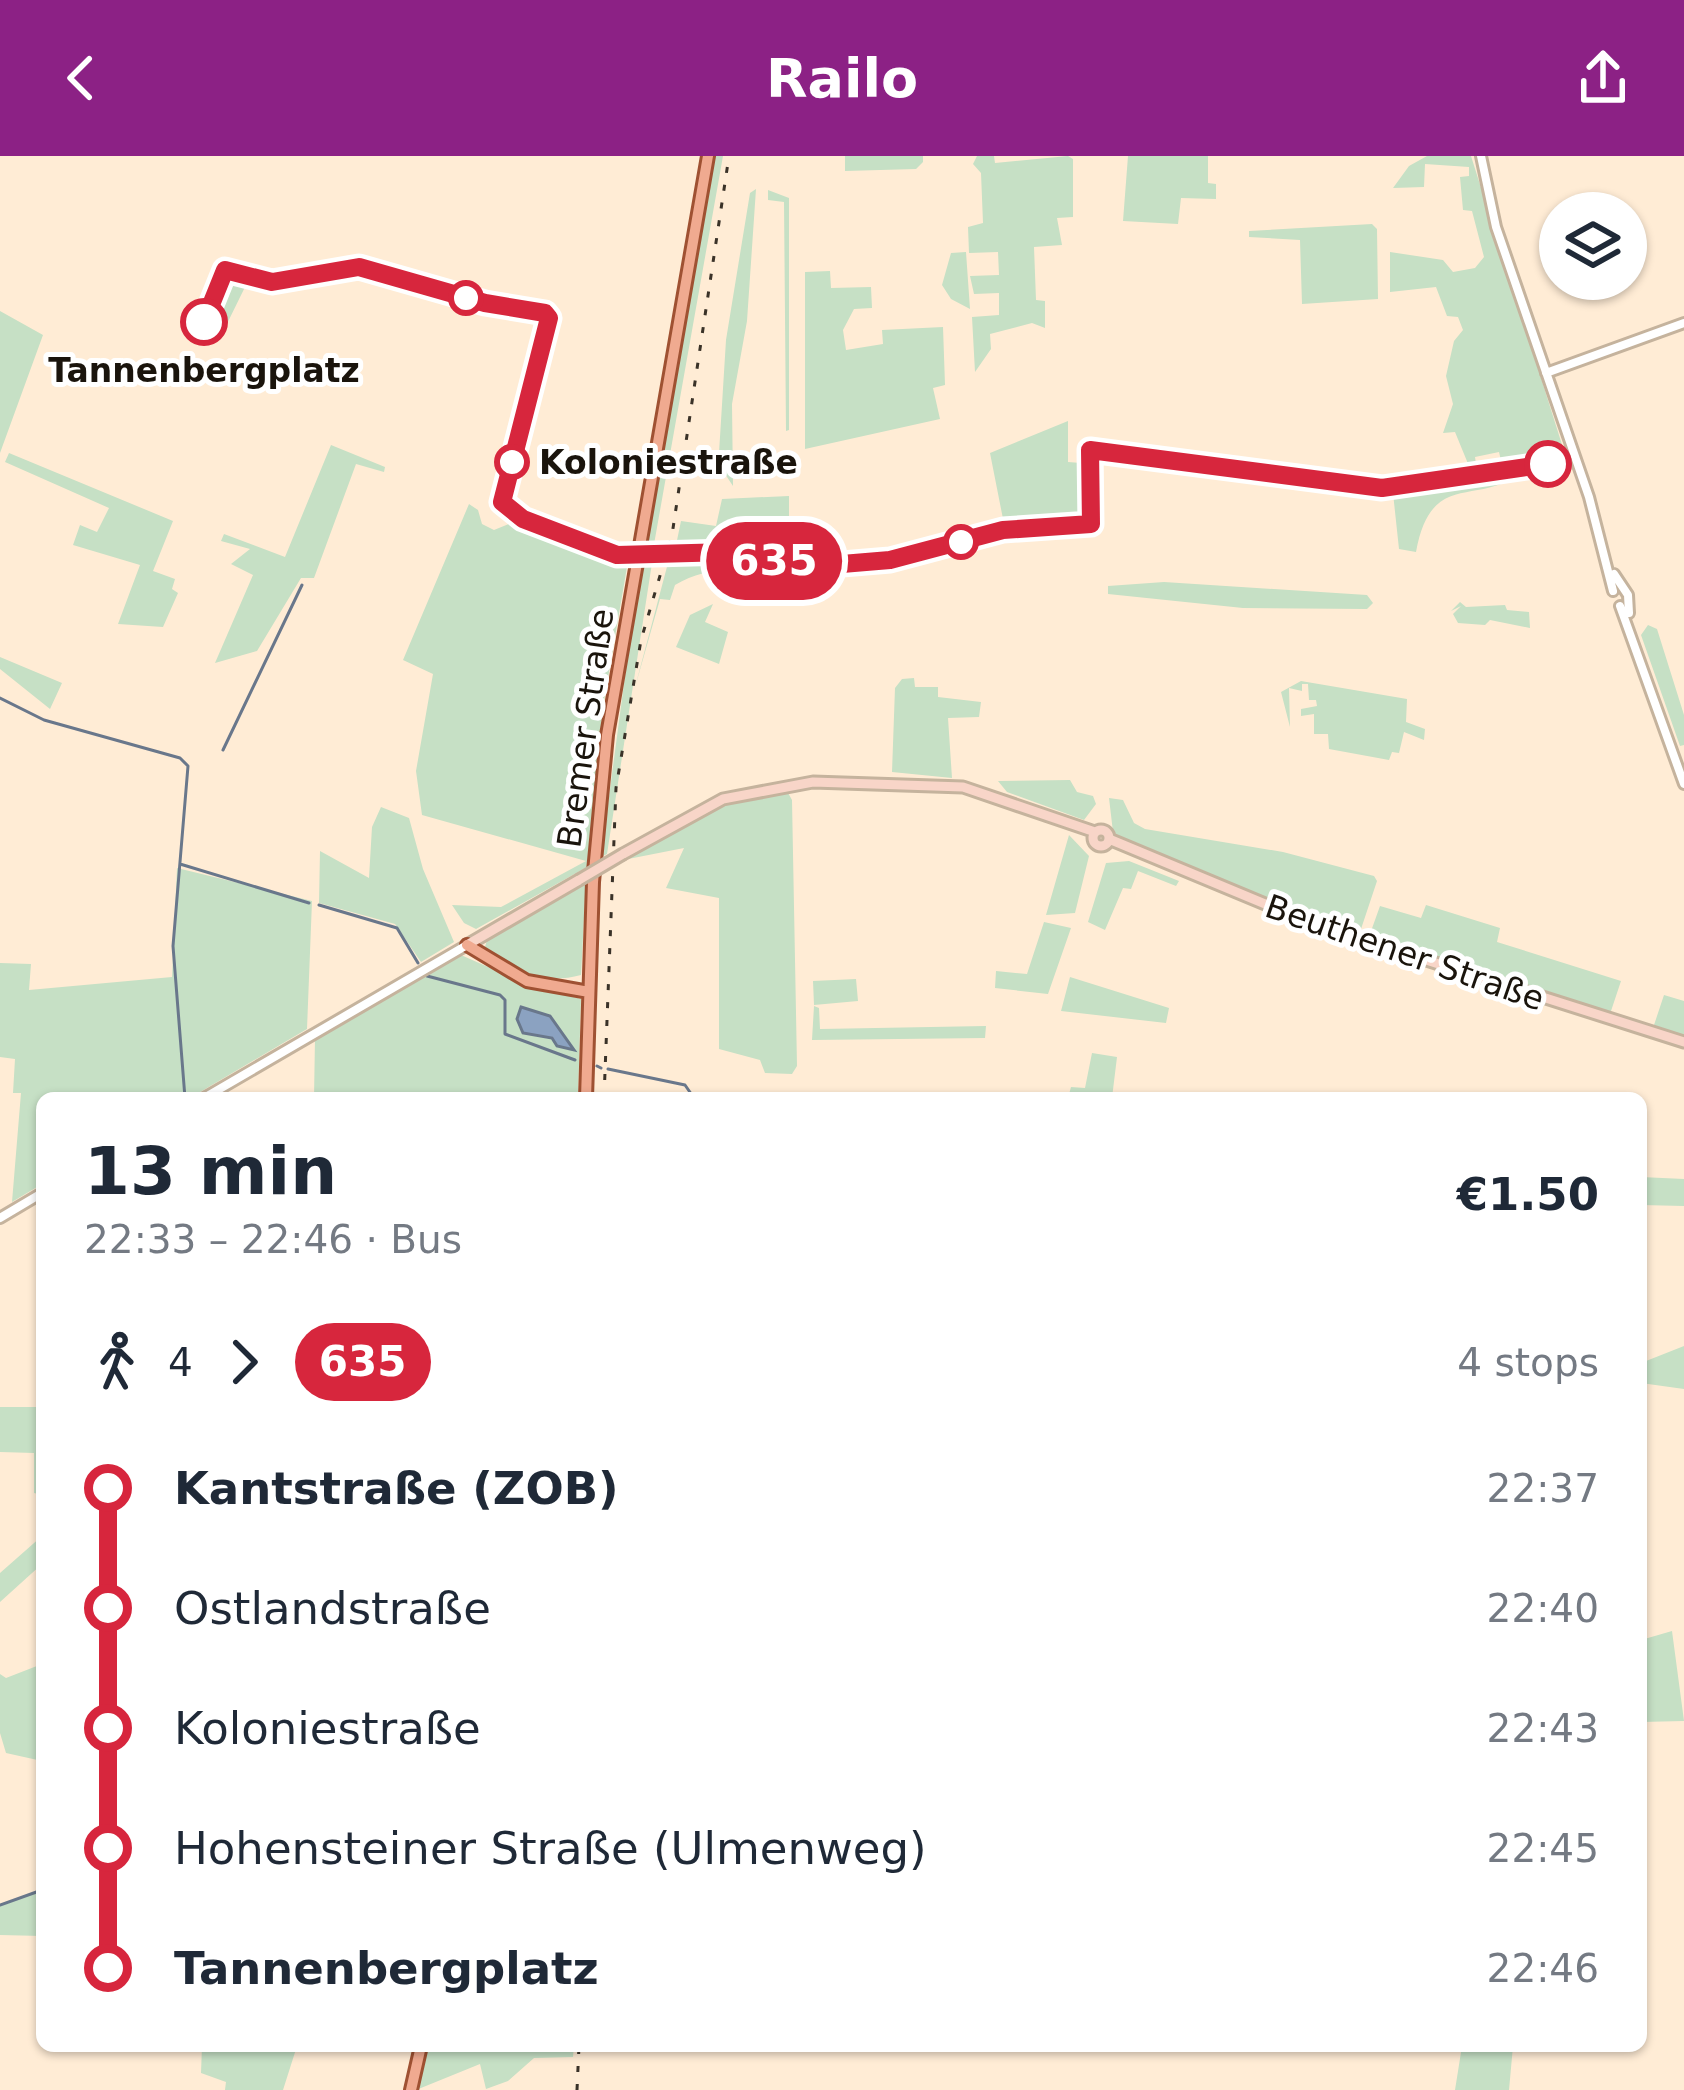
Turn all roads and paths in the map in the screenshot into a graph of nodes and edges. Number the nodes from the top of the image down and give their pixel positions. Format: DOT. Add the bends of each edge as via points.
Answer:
graph roads {
  1 [pos="708,156"];
  2 [pos="1480,156"];
  3 [pos="1684,323"];
  4 [pos="1546,373"];
  5 [pos="1618,590"];
  6 [pos="1624,604"];
  7 [pos="1684,784"];
  8 [pos="470,943"];
  9 [pos="589,988"];
  10 [pos="1684,1042"];
  11 [pos="214,1092"];
  12 [pos="586,1092"];
  13 [pos="36,1197"];
  14 [pos="0,1218"];
  15 [pos="420,2052"];
  16 [pos="411,2090"];
  1 -- 9 [label="main road, Bremer Straße" via="612,695"];
  2 -- 4 [label="street"];
  3 -- 4 [label="street"];
  4 -- 5 [label="street"];
  5 -- 6 [label="street"];
  5 -- 6 [label="street" via="1612,602"];
  6 -- 7 [label="street"];
  8 -- 9 [label="main road" via="527,978"];
  8 -- 10 [label="main road, Beuthener Straße, bridge" via="724,799 798,783 963,787 1094,835 1099,847 1108,841 1372,945"];
  8 -- 11 [label="street"];
  9 -- 12 [label="main road, Bremer Straße"];
  13 -- 14 [label="street"];
  15 -- 16 [label="main road"];
}
